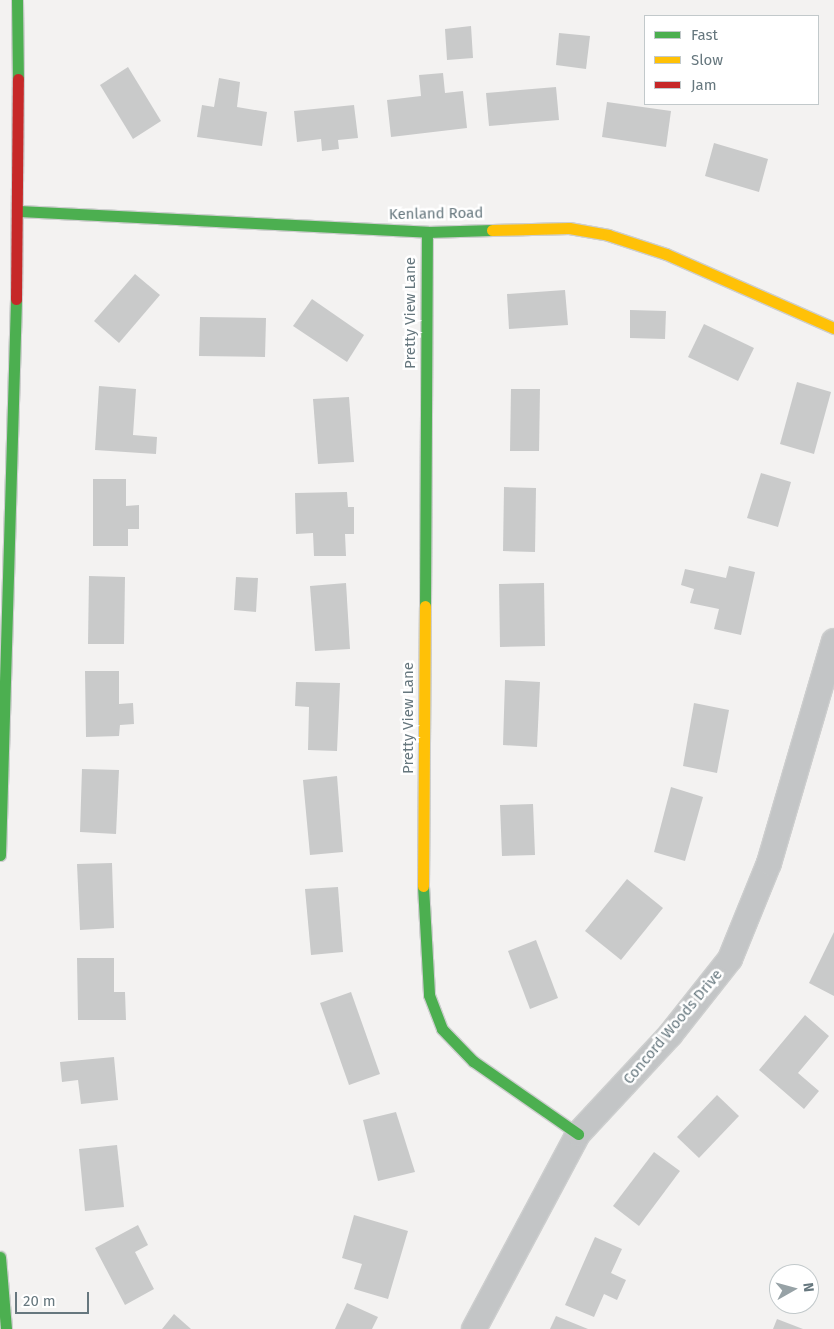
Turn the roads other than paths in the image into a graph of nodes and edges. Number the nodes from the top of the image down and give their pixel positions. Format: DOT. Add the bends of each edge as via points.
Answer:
graph roads {
  1 [pos="17,0"];
  2 [pos="19,211"];
  3 [pos="427,232"];
  4 [pos="834,328"];
  5 [pos="834,641"];
  6 [pos="0,855"];
  7 [pos="578,1134"];
  8 [pos="0,1257"];
  9 [pos="0,1326"];
  10 [pos="5,1329"];
  11 [pos="474,1329"];
  1 -- 2 [label="street"];
  2 -- 3 [label="street, Kenland Road"];
  2 -- 6 [label="street"];
  3 -- 4 [label="street, Kenland Road" via="520,227 569,228 608,235 666,254"];
  3 -- 7 [label="street, Pretty View Lane" via="422,933 428,996 442,1029 474,1061"];
  5 -- 7 [label="street, Concord Woods Drive" via="769,863 730,959 670,1035"];
  7 -- 11 [label="street, Concord Woods Drive"];
  8 -- 10 [label="street"];
  9 -- 10 [label="street"];
}
